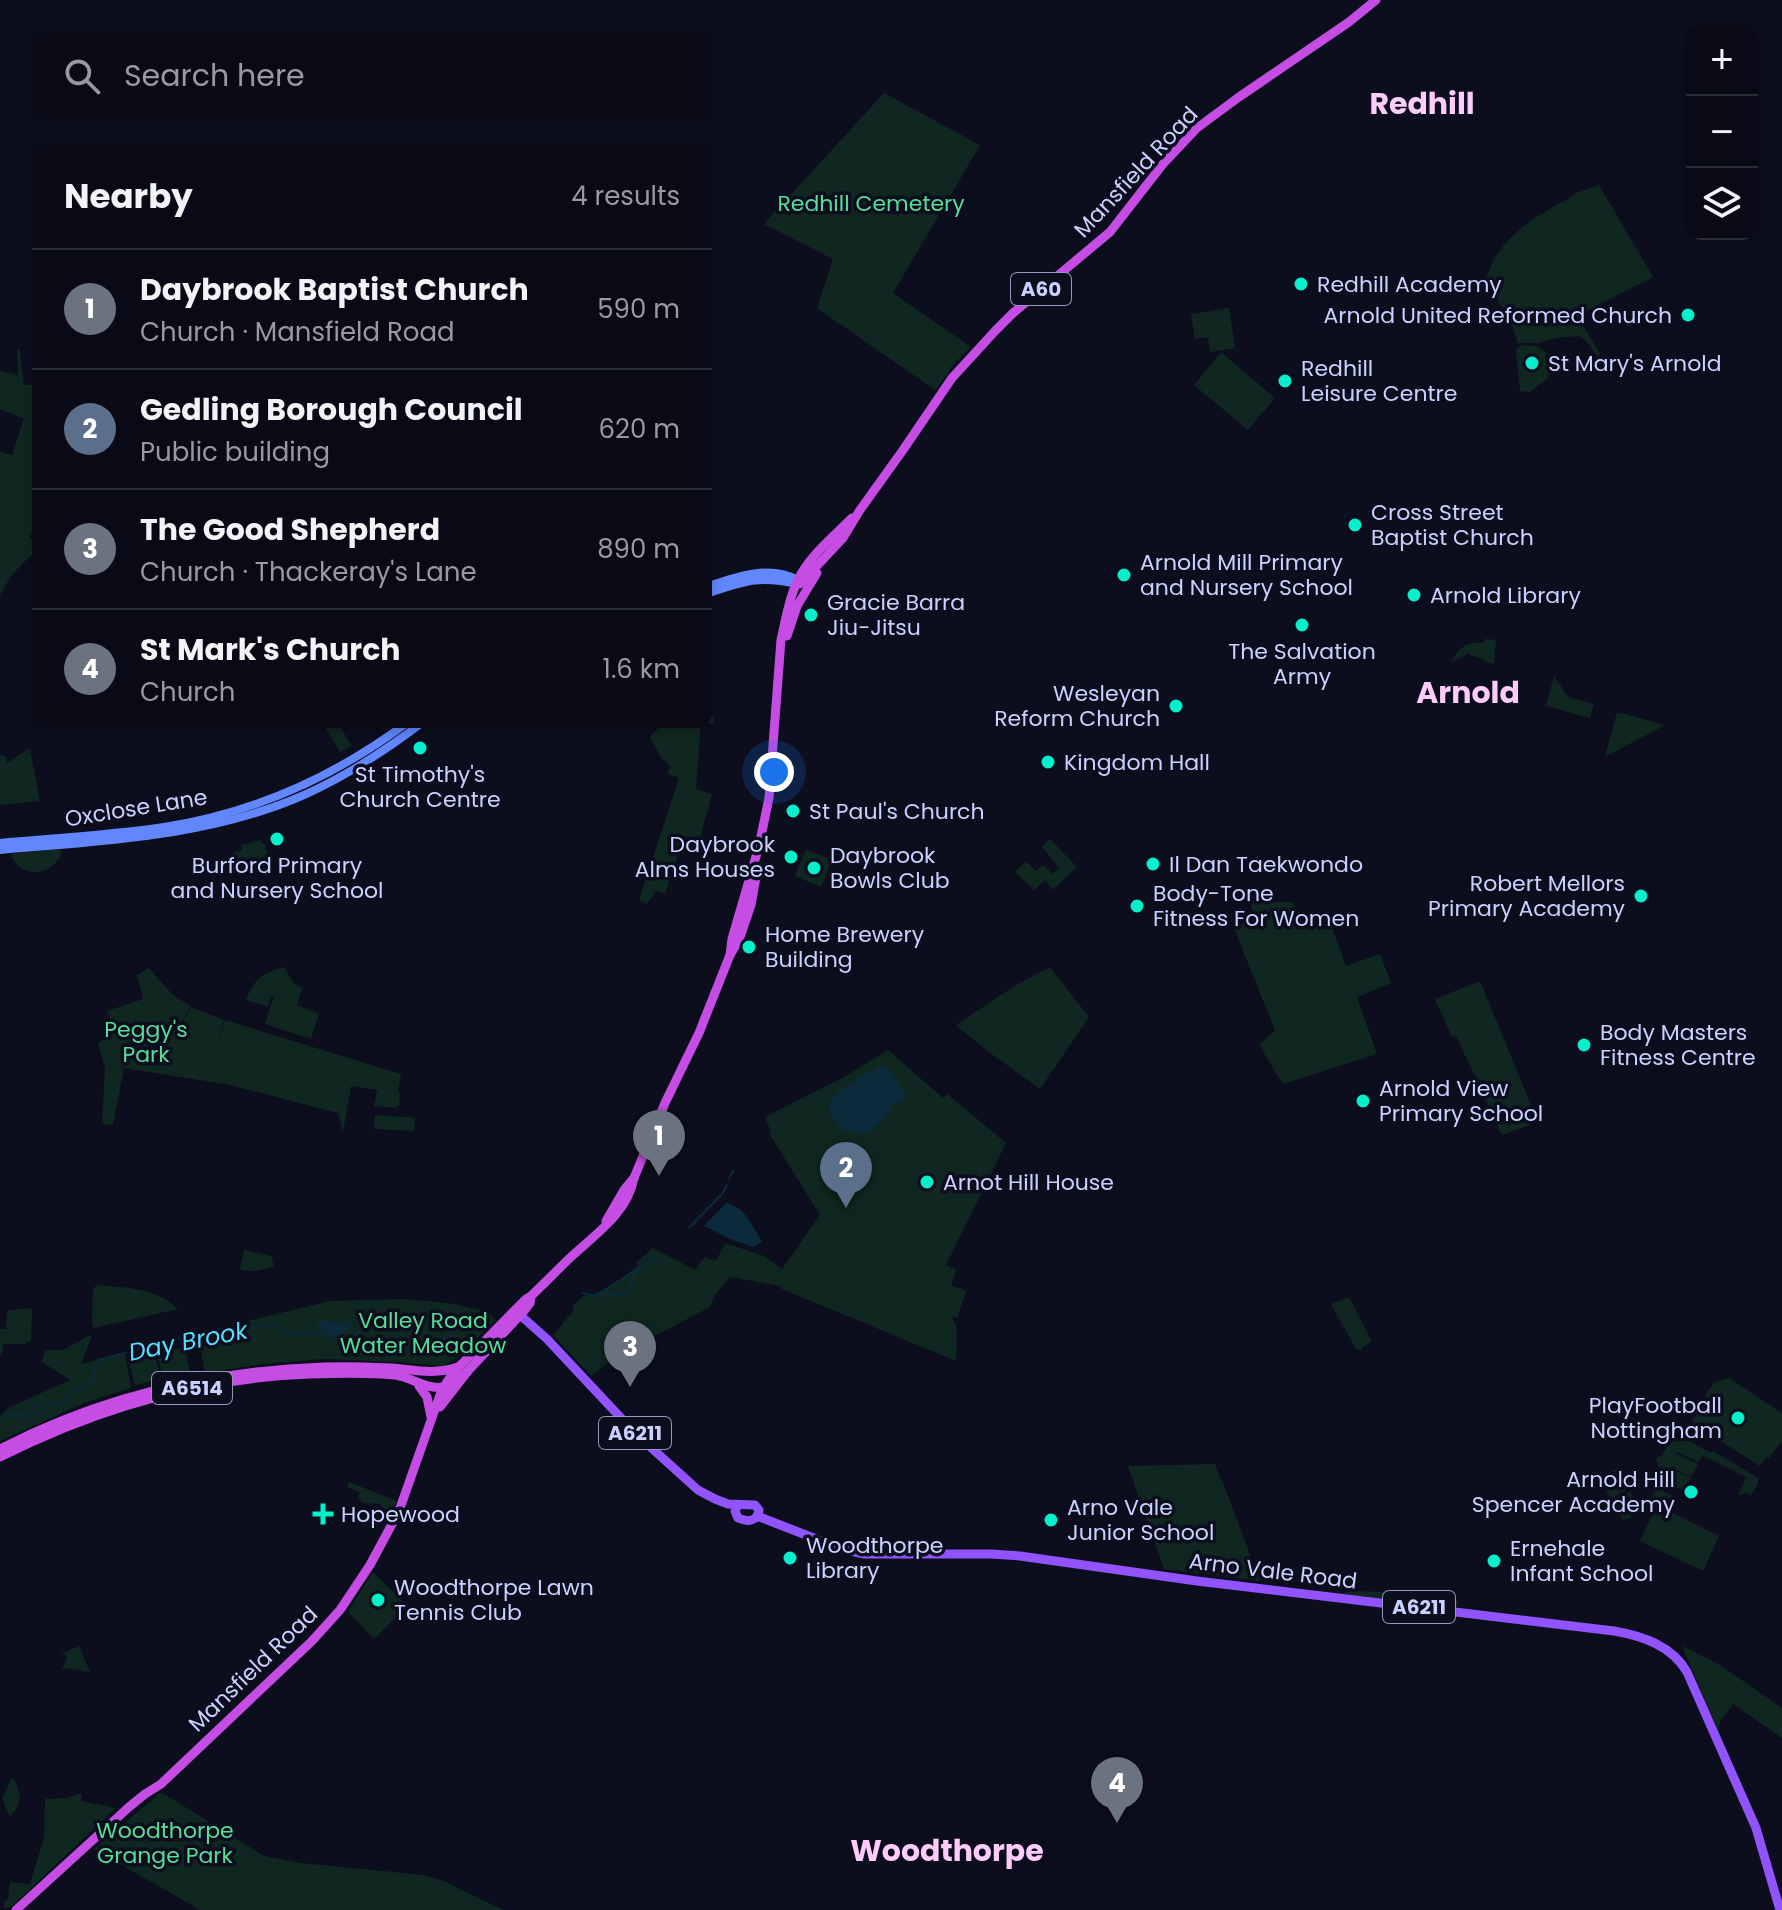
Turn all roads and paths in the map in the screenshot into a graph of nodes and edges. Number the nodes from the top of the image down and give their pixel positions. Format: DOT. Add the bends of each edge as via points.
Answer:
graph roads {
  1 [pos="1376,0"];
  2 [pos="860,510"];
  3 [pos="829,554"];
  4 [pos="806,567"];
  5 [pos="734,578"];
  6 [pos="794,584"];
  7 [pos="712,585"];
  8 [pos="712,592"];
  9 [pos="799,602"];
  10 [pos="779,658"];
  11 [pos="399,728"];
  12 [pos="415,728"];
  13 [pos="360,755"];
  14 [pos="360,766"];
  15 [pos="0,843"];
  16 [pos="0,850"];
  17 [pos="521,1311"];
  18 [pos="501,1336"];
  19 [pos="547,1339"];
  20 [pos="464,1369"];
  21 [pos="423,1376"];
  22 [pos="220,1380"];
  23 [pos="448,1386"];
  24 [pos="433,1418"];
  25 [pos="0,1449"];
  26 [pos="0,1457"];
  27 [pos="738,1505"];
  28 [pos="757,1516"];
  29 [pos="16,1910"];
  30 [pos="1780,1910"];
  1 -- 2 [label="highway, Mansfield Road / A60" via="1188,136 1110,232 1012,314 963,365"];
  2 -- 3 [label="highway, Mansfield Road / A60"];
  2 -- 4 [label="highway, Mansfield Road / A60"];
  3 -- 6 [label="highway, Mansfield Road / A60"];
  3 -- 9 [label="highway, Mansfield Road / A60"];
  4 -- 5 [label="main road"];
  4 -- 6 [label="highway, Mansfield Road / A60"];
  5 -- 6 [label="main road" via="780,574"];
  5 -- 7 [label="main road"];
  6 -- 8 [label="main road" via="747,581"];
  6 -- 9 [label="highway, Mansfield Road"];
  6 -- 10 [label="highway, Mansfield Road / A60"];
  9 -- 10 [label="highway, Mansfield Road / A60"];
  10 -- 17 [label="highway, Mansfield Road / A60" via="766,816 730,955 634,1178 602,1229"];
  11 -- 13 [label="main road, Oxclose Lane"];
  12 -- 14 [label="main road, Oxclose Lane"];
  13 -- 14 [label="main road"];
  13 -- 15 [label="main road, Oxclose Lane" via="278,796 195,821"];
  14 -- 16 [label="main road, Oxclose Lane" via="283,803 193,829"];
  17 -- 18 [label="highway, Mansfield Road / A60"];
  17 -- 19 [label="main road, A6211"];
  17 -- 20 [label="highway, Mansfield Road / A60"];
  18 -- 19 [label="main road" via="522,1325"];
  18 -- 20 [label="highway, Mansfield Road / A60"];
  19 -- 27 [label="main road, A6211" via="636,1434 698,1490"];
  20 -- 21 [label="highway, A6514"];
  20 -- 23 [label="highway, Mansfield Road / A60"];
  21 -- 22 [label="highway, A6514" via="308,1371"];
  21 -- 23 [label="highway, A6514" via="431,1387"];
  21 -- 24 [label="highway" via="419,1386"];
  22 -- 25 [label="highway, A6514" via="166,1387 105,1404"];
  22 -- 26 [label="highway, A6514" via="108,1410"];
  23 -- 24 [label="highway, Mansfield Road"];
  24 -- 29 [label="highway, Mansfield Road" via="399,1511 340,1610 161,1784"];
  27 -- 28 [label="main road, A6211" via="756,1506"];
  27 -- 28 [label="main road, A6211" via="738,1518 748,1521"];
  28 -- 30 [label="main road, Arno Vale Road / A6211" via="864,1554 1020,1556 1645,1639 1674,1655 1687,1672 1756,1828"];
}
